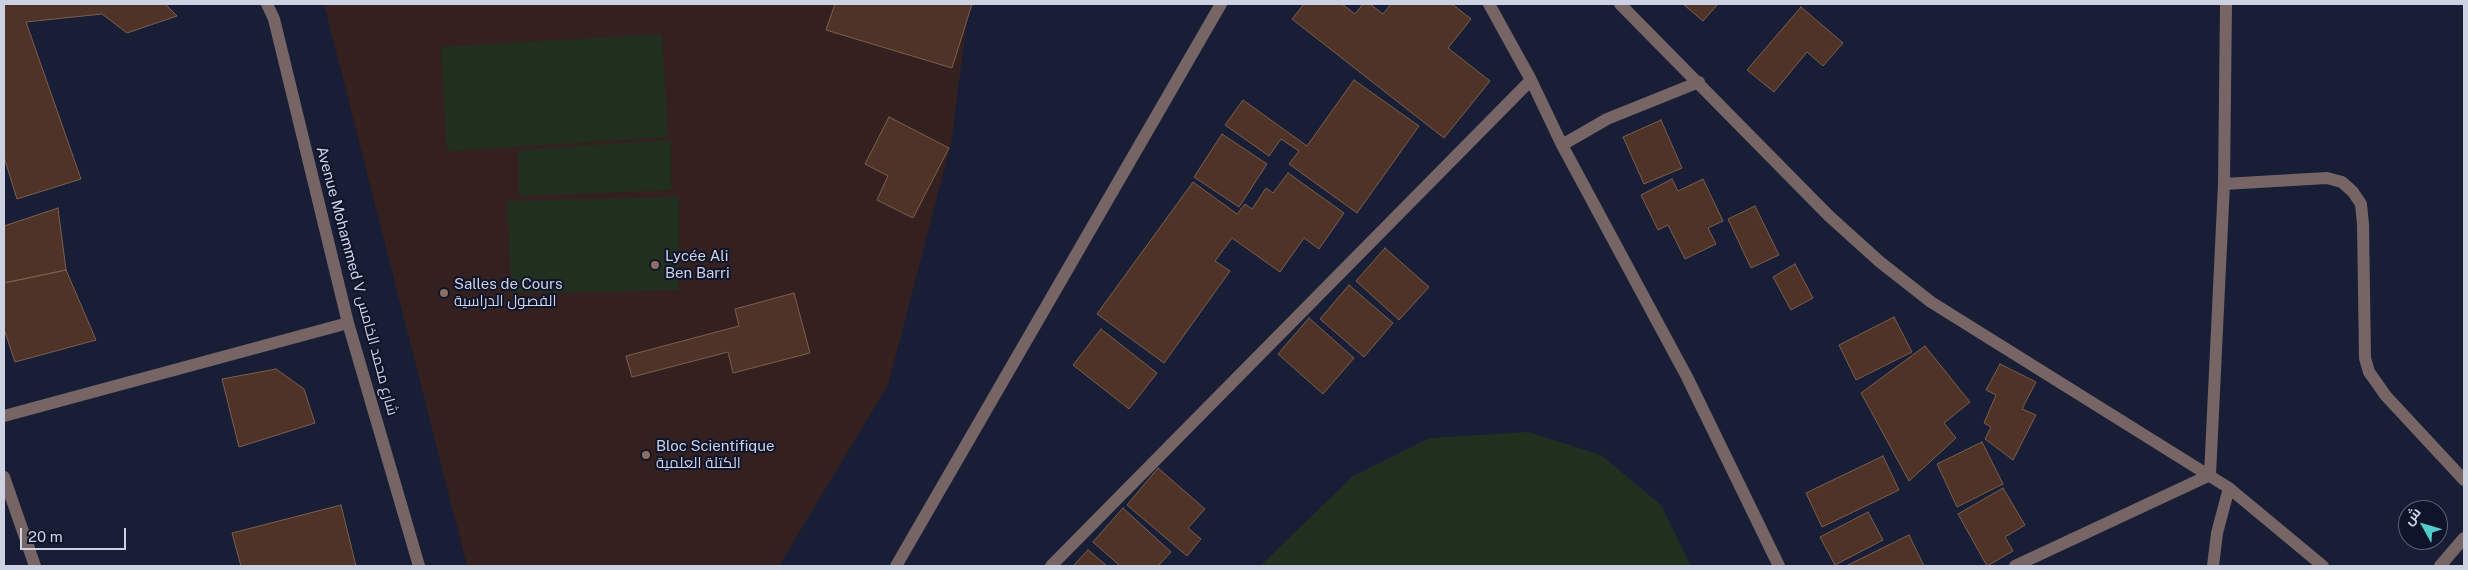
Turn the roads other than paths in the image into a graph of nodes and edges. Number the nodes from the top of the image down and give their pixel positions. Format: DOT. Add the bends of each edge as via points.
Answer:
graph roads {
  1 [pos="267,4"];
  2 [pos="1221,4"];
  3 [pos="1489,4"];
  4 [pos="1620,4"];
  5 [pos="2226,4"];
  6 [pos="1531,80"];
  7 [pos="1699,82"];
  8 [pos="1562,145"];
  9 [pos="2224,184"];
  10 [pos="348,323"];
  11 [pos="4,416"];
  12 [pos="2210,475"];
  13 [pos="4,476"];
  14 [pos="2464,480"];
  15 [pos="2229,488"];
  16 [pos="2464,538"];
  17 [pos="35,566"];
  18 [pos="419,566"];
  19 [pos="896,566"];
  20 [pos="1051,566"];
  21 [pos="1779,566"];
  22 [pos="2015,566"];
  23 [pos="2213,566"];
  24 [pos="2323,566"];
  25 [pos="2440,566"];
  1 -- 10 [label="street, Avenue Mohammed V شارع محمد الخامس" via="274,19"];
  2 -- 19 [label="street"];
  3 -- 6 [label="street"];
  4 -- 7 [label="street"];
  5 -- 9 [label="street"];
  6 -- 8 [label="street"];
  6 -- 20 [label="street"];
  7 -- 8 [label="street" via="1607,119"];
  7 -- 12 [label="street" via="1829,216 1931,302"];
  8 -- 21 [label="street" via="1687,377"];
  9 -- 12 [label="street"];
  9 -- 14 [label="street" via="2327,178 2342,182 2353,192 2361,204 2363,224 2365,358 2369,372 2386,396"];
  10 -- 11 [label="street"];
  10 -- 18 [label="street, Avenue Mohammed V شارع محمد الخامس"];
  12 -- 15 [label="street"];
  12 -- 22 [label="street"];
  13 -- 17 [label="street"];
  15 -- 23 [label="street" via="2217,534"];
  15 -- 24 [label="street"];
  16 -- 25 [label="street"];
}
